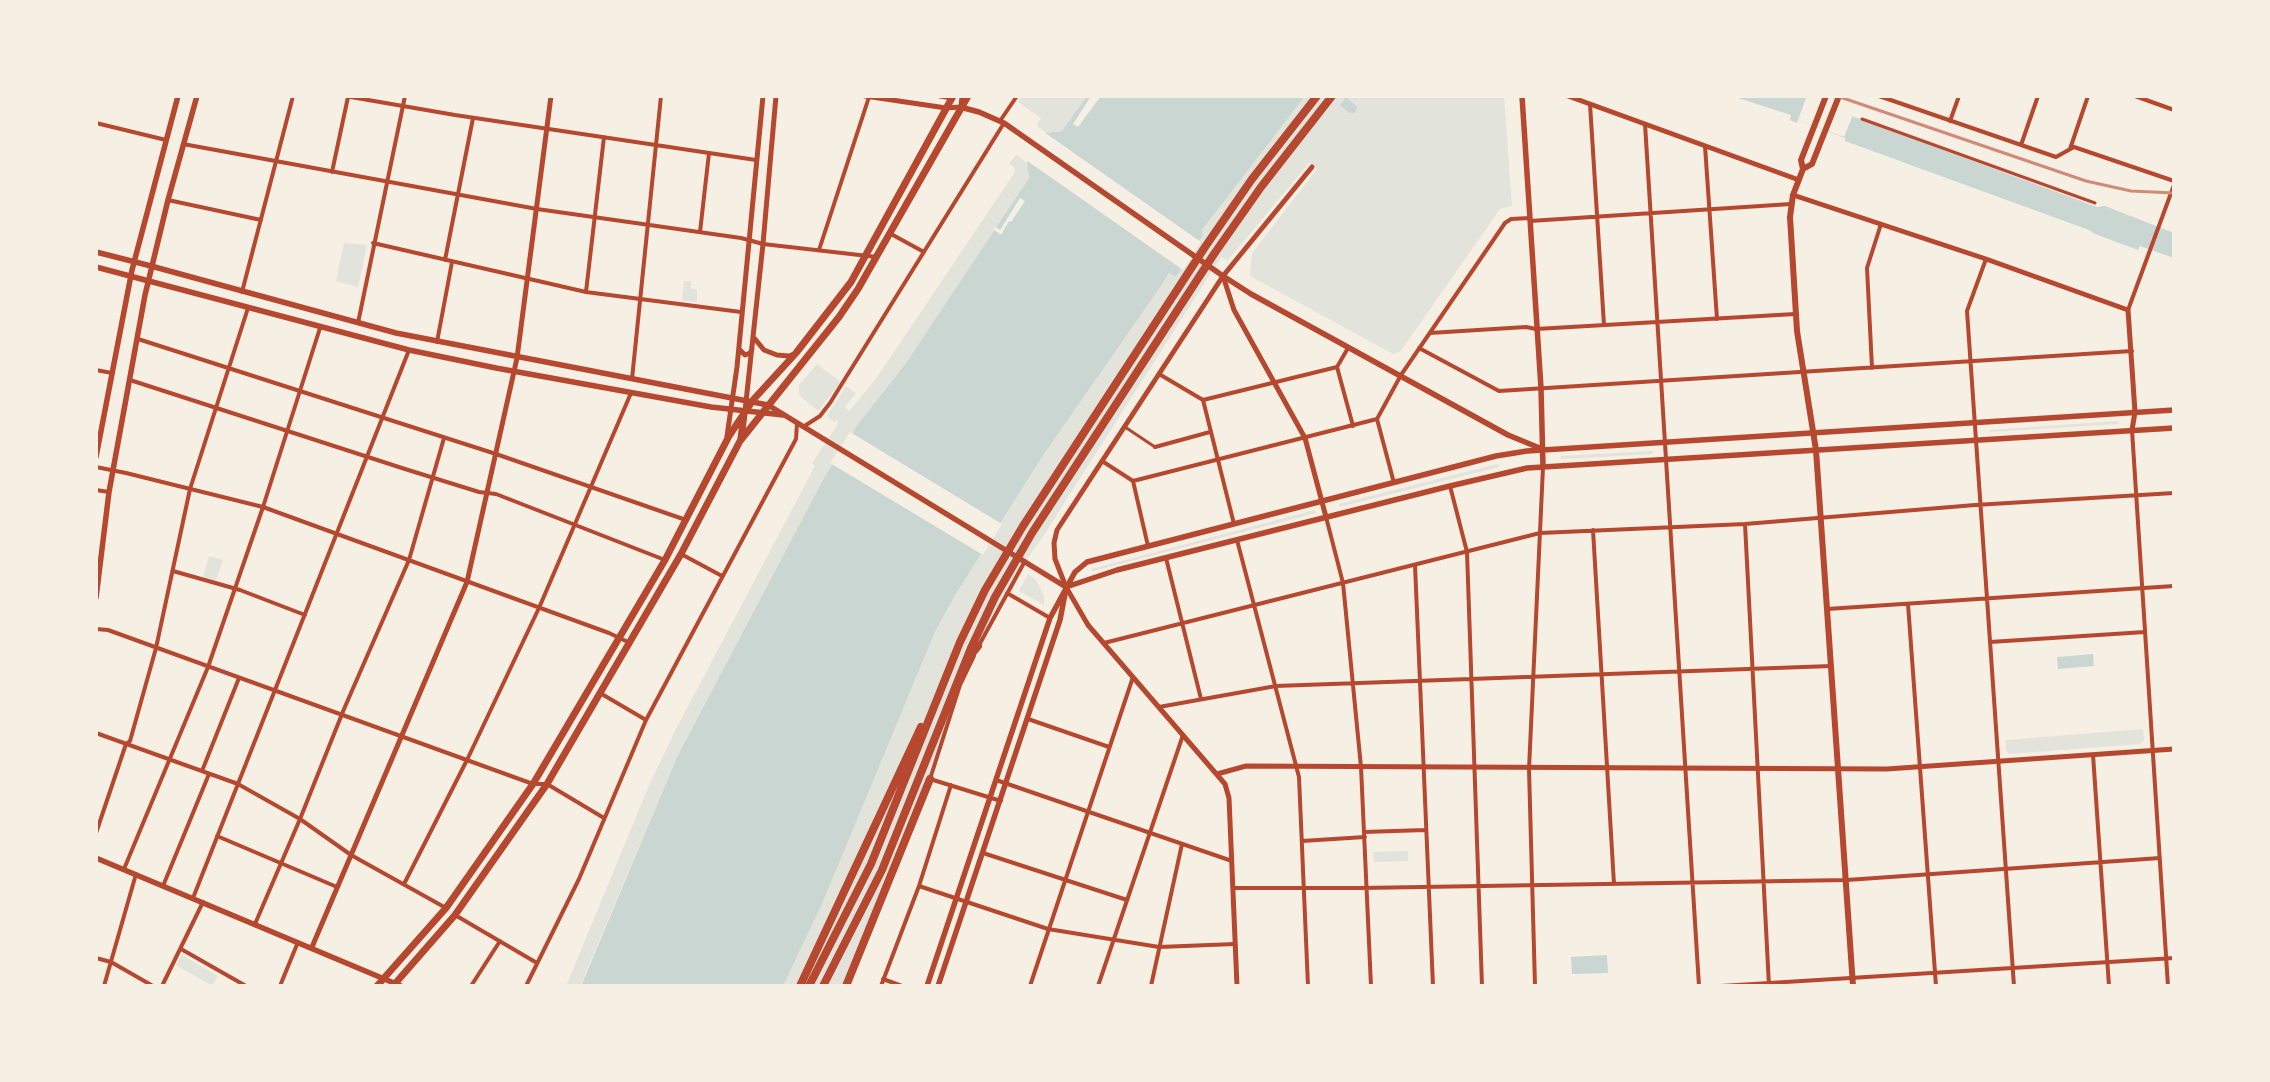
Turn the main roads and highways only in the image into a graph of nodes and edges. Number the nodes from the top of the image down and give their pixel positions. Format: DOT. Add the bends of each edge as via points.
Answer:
graph roads {
  1 [pos="178,96"];
  2 [pos="197,96"];
  3 [pos="968,96"];
  4 [pos="1317,96"];
  5 [pos="1332,96"];
  6 [pos="1522,96"];
  7 [pos="1826,96"];
  8 [pos="1839,96"];
  9 [pos="952,97"];
  10 [pos="960,107"];
  11 [pos="1803,169"];
  12 [pos="96,252"];
  13 [pos="134,261"];
  14 [pos="151,266"];
  15 [pos="96,267"];
  16 [pos="130,276"];
  17 [pos="148,280"];
  18 [pos="750,400"];
  19 [pos="768,405"];
  20 [pos="2174,410"];
  21 [pos="745,411"];
  22 [pos="761,413"];
  23 [pos="783,415"];
  24 [pos="2174,428"];
  25 [pos="1814,433"];
  26 [pos="740,441"];
  27 [pos="1544,450"];
  28 [pos="1816,450"];
  29 [pos="96,457"];
  30 [pos="1543,467"];
  31 [pos="1066,587"];
  32 [pos="96,598"];
  33 [pos="978,646"];
  34 [pos="930,779"];
  35 [pos="96,858"];
  36 [pos="385,978"];
  37 [pos="1853,982"];
  38 [pos="396,985"];
  39 [pos="377,986"];
  40 [pos="800,986"];
  41 [pos="809,986"];
  42 [pos="823,986"];
  43 [pos="846,986"];
  44 [pos="927,986"];
  45 [pos="938,986"];
  1 -- 13 [label="main road"];
  2 -- 14 [label="main road"];
  3 -- 10 [label="highway"];
  4 -- 41 [label="highway" via="1204,247 990,582 960,642 871,864"];
  5 -- 42 [label="highway" via="1214,254 1032,533 995,597 971,648 882,870"];
  6 -- 27 [label="main road"];
  7 -- 11 [label="main road" via="1801,160"];
  8 -- 11 [label="main road" via="1812,164"];
  9 -- 18 [label="highway" via="866,256 830,311 796,353"];
  10 -- 19 [label="highway" via="891,234 839,317"];
  10 -- 27 [label="main road" via="1002,122 1223,276 1508,435"];
  11 -- 25 [label="main road" via="1791,204 1795,314"];
  12 -- 13 [label="main road"];
  13 -- 14 [label="main road"];
  13 -- 16 [label="main road"];
  14 -- 17 [label="main road"];
  14 -- 18 [label="main road" via="358,324 437,342"];
  15 -- 16 [label="main road"];
  16 -- 17 [label="main road"];
  16 -- 29 [label="main road"];
  17 -- 21 [label="main road" via="408,350"];
  17 -- 32 [label="main road" via="109,492"];
  18 -- 19 [label="main road"];
  18 -- 21 [label="highway"];
  19 -- 22 [label="highway"];
  19 -- 23 [label="main road"];
  20 -- 25 [label="main road"];
  21 -- 22 [label="main road"];
  21 -- 26 [label="highway"];
  21 -- 36 [label="highway" via="665,560 533,784 446,908"];
  22 -- 23 [label="main road"];
  22 -- 26 [label="highway"];
  23 -- 31 [label="main road"];
  24 -- 28 [label="main road"];
  25 -- 27 [label="main road"];
  25 -- 28 [label="main road"];
  26 -- 38 [label="highway" via="681,554 548,784 455,915"];
  27 -- 30 [label="main road"];
  27 -- 31 [label="main road" via="1496,456 1087,562 1075,572"];
  28 -- 30 [label="main road"];
  28 -- 37 [label="main road"];
  30 -- 31 [label="main road" via="1505,472 1117,570"];
  31 -- 44 [label="main road" via="1050,618"];
  31 -- 45 [label="main road" via="1060,620"];
  33 -- 40 [label="highway" via="934,700"];
  34 -- 43 [label="highway"];
  35 -- 36 [label="main road"];
  36 -- 38 [label="main road"];
  36 -- 39 [label="highway"];
}
